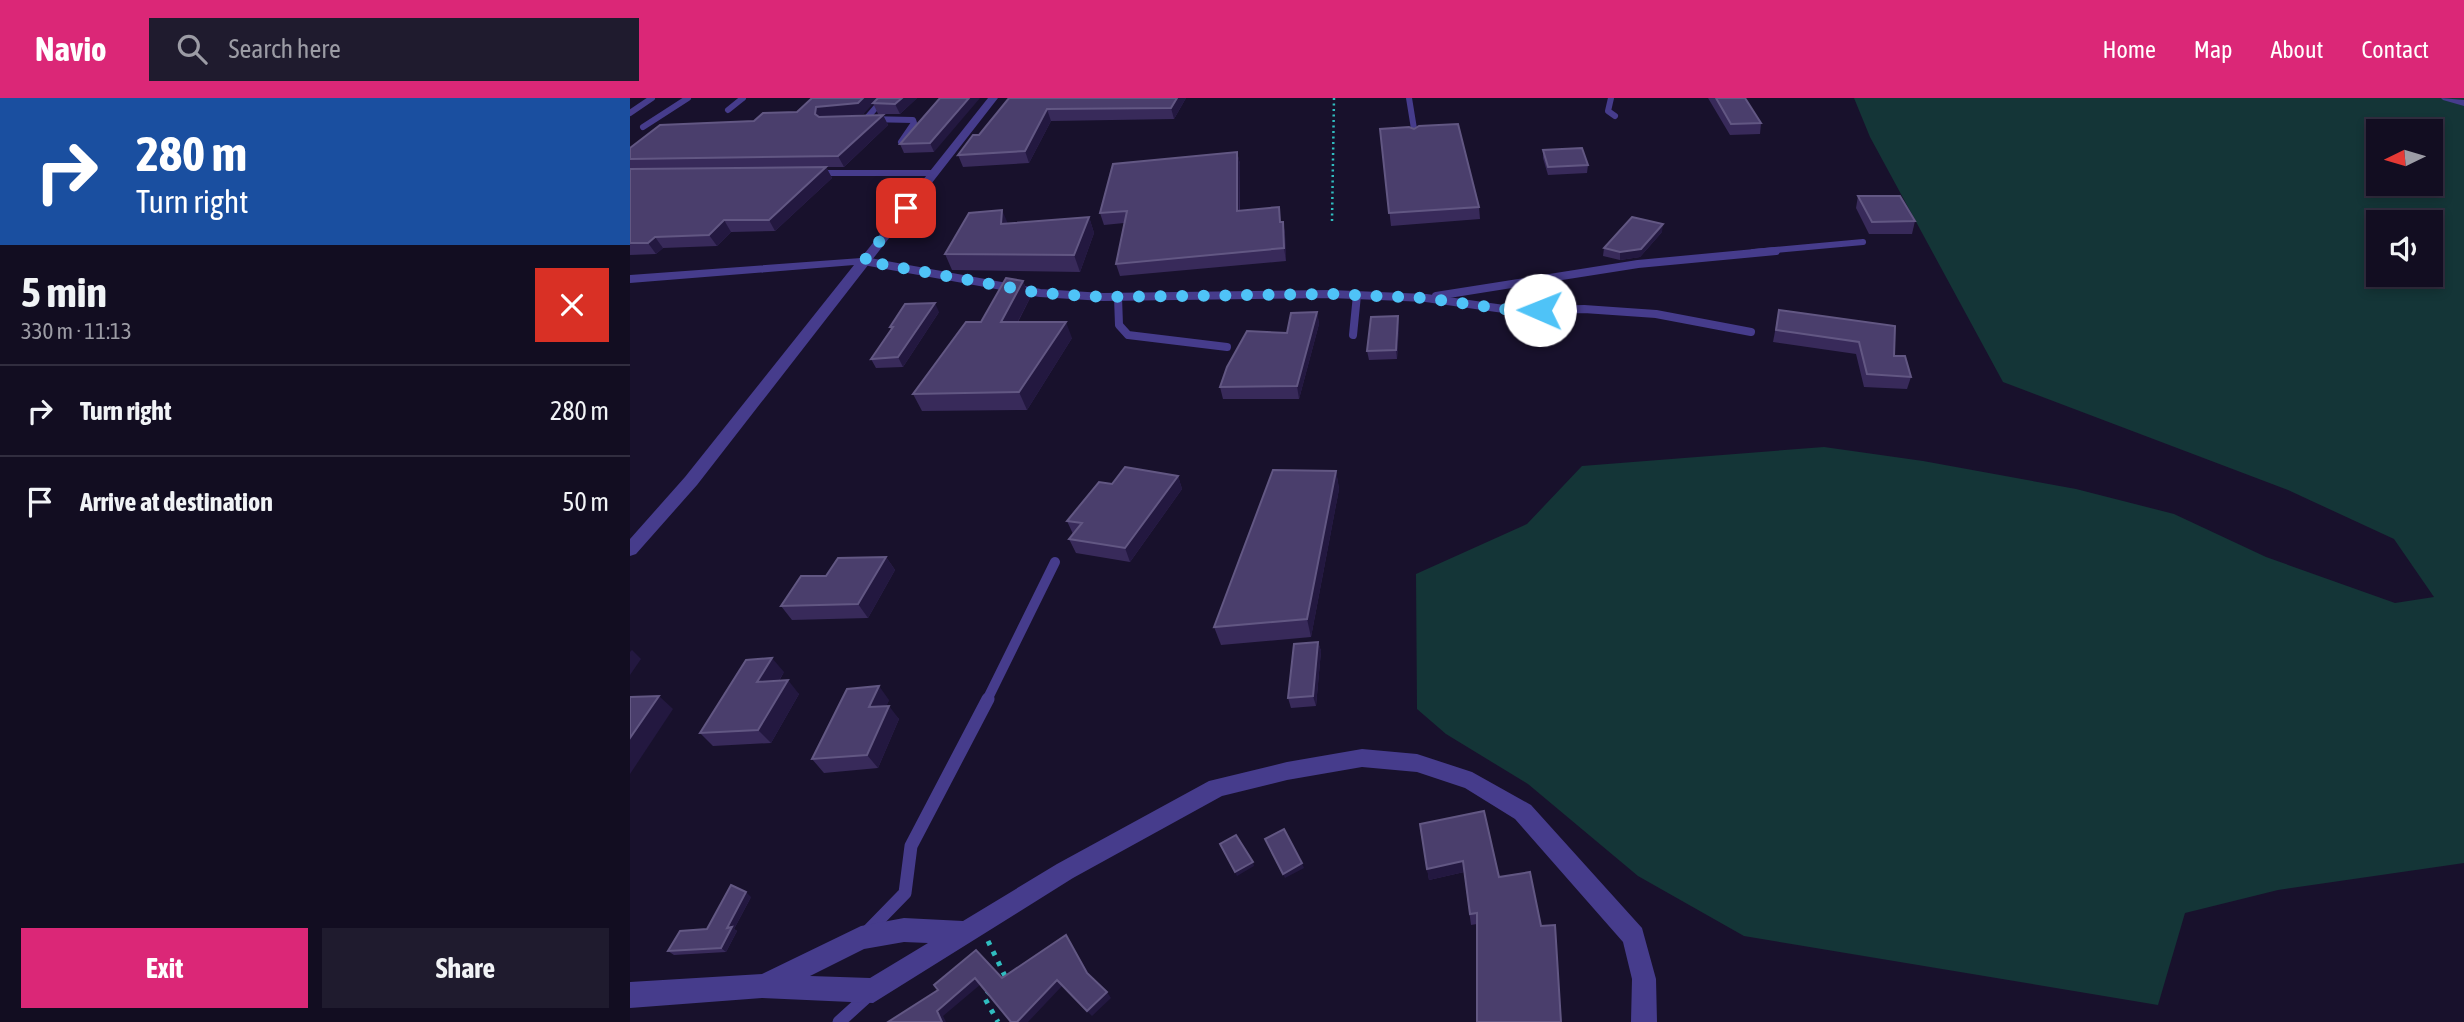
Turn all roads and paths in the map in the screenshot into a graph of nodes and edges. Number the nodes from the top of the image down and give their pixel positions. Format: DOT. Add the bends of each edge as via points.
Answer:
graph roads {
  1 [pos="652,98"];
  2 [pos="688,98"];
  3 [pos="743,98"];
  4 [pos="884,98"];
  5 [pos="993,98"];
  6 [pos="1334,98"];
  7 [pos="1409,98"];
  8 [pos="1611,98"];
  9 [pos="2446,98"];
  10 [pos="2464,103"];
  11 [pos="728,110"];
  12 [pos="630,113"];
  13 [pos="1615,116"];
  14 [pos="866,119"];
  15 [pos="852,120"];
  16 [pos="643,127"];
  17 [pos="1415,135"];
  18 [pos="901,142"];
  19 [pos="811,172"];
  20 [pos="934,173"];
  21 [pos="1332,221"];
  22 [pos="1863,242"];
  23 [pos="864,261"];
  24 [pos="630,279"];
  25 [pos="1357,295"];
  26 [pos="1118,297"];
  27 [pos="1426,298"];
  28 [pos="1751,332"];
  29 [pos="1353,335"];
  30 [pos="1227,347"];
  31 [pos="630,550"];
  32 [pos="1055,562"];
  33 [pos="973,929"];
  34 [pos="861,938"];
  35 [pos="762,986"];
  36 [pos="873,992"];
  37 [pos="630,995"];
  38 [pos="839,1022"];
  39 [pos="998,1022"];
  40 [pos="1644,1022"];
  1 -- 12 [label="lane"];
  2 -- 16 [label="lane"];
  3 -- 11 [label="lane"];
  4 -- 14 [label="lane"];
  5 -- 20 [label="street"];
  6 -- 21 [label="path"];
  7 -- 17 [label="lane"];
  8 -- 13 [label="lane" via="1608,111"];
  9 -- 10 [label="street"];
  14 -- 15 [label="lane"];
  14 -- 18 [label="lane" via="913,120"];
  19 -- 20 [label="lane"];
  20 -- 23 [label="street"];
  22 -- 27 [label="lane" via="1622,265"];
  23 -- 24 [label="street"];
  23 -- 26 [label="lane" via="1040,293"];
  23 -- 31 [label="street" via="691,481"];
  25 -- 26 [label="lane"];
  25 -- 27 [label="lane"];
  25 -- 29 [label="lane"];
  26 -- 30 [label="lane" via="1119,324 1128,335"];
  27 -- 28 [label="lane" via="1518,311 1656,314"];
  32 -- 34 [label="lane" via="911,846 905,893"];
  33 -- 34 [label="street" via="904,930"];
  33 -- 36 [label="street"];
  33 -- 39 [label="path" via="1005,976 984,997"];
  33 -- 40 [label="street" via="1130,833 1217,788 1362,758 1417,763 1472,781 1523,812 1634,936 1644,979"];
  34 -- 35 [label="street"];
  35 -- 36 [label="street"];
  35 -- 37 [label="street"];
  36 -- 38 [label="lane"];
}
